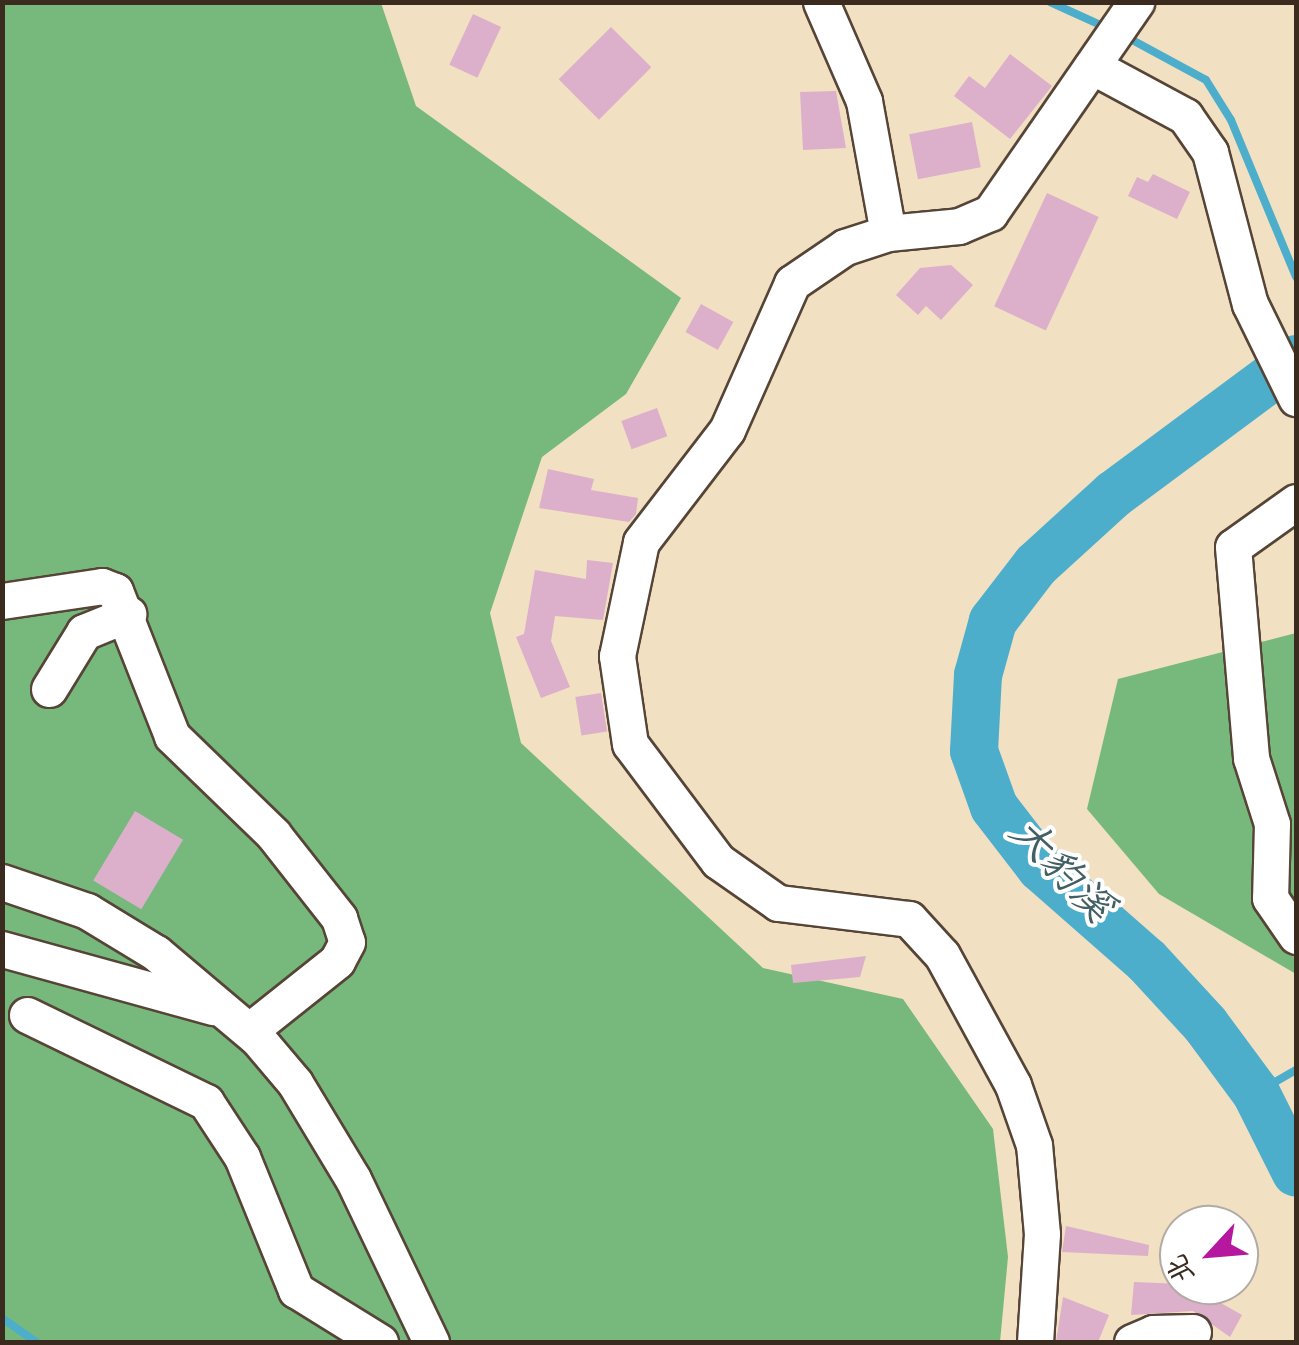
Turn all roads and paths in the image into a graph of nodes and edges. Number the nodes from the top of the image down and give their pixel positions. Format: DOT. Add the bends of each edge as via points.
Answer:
graph roads {
  1 [pos="821,2"];
  2 [pos="1131,9"];
  3 [pos="1099,56"];
  4 [pos="888,233"];
  5 [pos="1296,398"];
  6 [pos="1296,502"];
  7 [pos="2,601"];
  8 [pos="128,614"];
  9 [pos="50,689"];
  10 [pos="2,882"];
  11 [pos="1296,936"];
  12 [pos="2,948"];
  13 [pos="27,1015"];
  14 [pos="236,1020"];
  15 [pos="380,1342"];
  16 [pos="431,1342"];
  17 [pos="1036,1342"];
  18 [pos="1132,1342"];
  19 [pos="1186,1342"];
  1 -- 4 [label="street" via="864,101"];
  2 -- 3 [label="street"];
  3 -- 4 [label="street" via="990,213 959,226"];
  3 -- 5 [label="street" via="1198,134 1219,181 1250,304"];
  4 -- 17 [label="street" via="814,263 792,283 728,430 640,542 617,656 620,708 630,744 656,784 718,862 751,890 792,906 883,912 927,932 1013,1085 1034,1145 1042,1234"];
  6 -- 11 [label="street" via="1233,548 1251,758 1272,824 1270,898"];
  7 -- 8 [label="street" via="102,586 115,591"];
  8 -- 9 [label="street" via="84,632"];
  8 -- 14 [label="street" via="172,736 272,834 345,930 338,961"];
  10 -- 14 [label="street" via="87,911 156,953"];
  12 -- 14 [label="street"];
  13 -- 15 [label="street" via="206,1102 242,1158 296,1290"];
  14 -- 16 [label="street" via="294,1083 354,1179"];
  18 -- 19 [label="street" via="1153,1333 1193,1332"];
}
